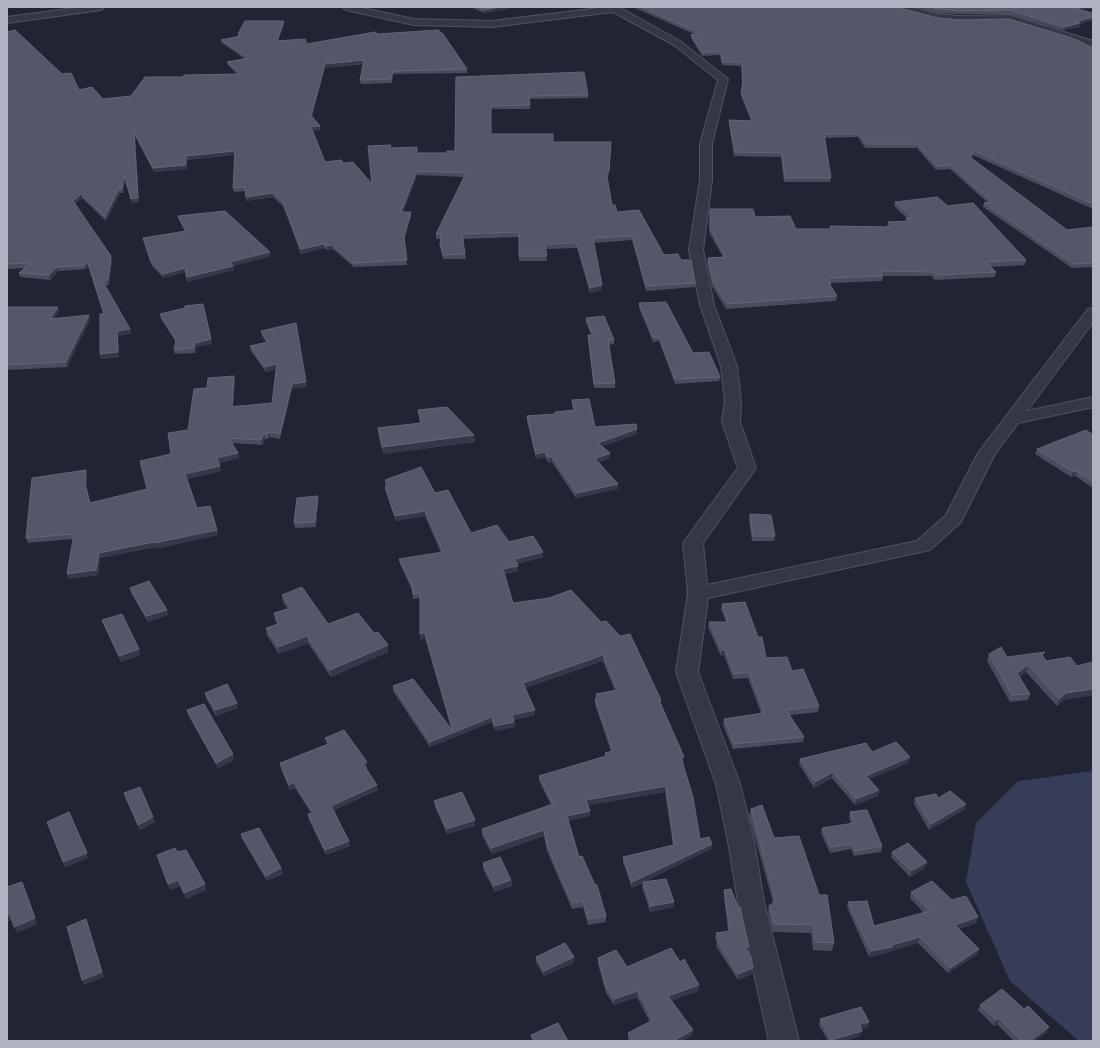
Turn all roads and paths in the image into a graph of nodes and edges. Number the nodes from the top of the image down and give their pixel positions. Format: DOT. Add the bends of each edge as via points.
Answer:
graph roads {
  1 [pos="101,7"];
  2 [pos="346,7"];
  3 [pos="899,7"];
  4 [pos="614,8"];
  5 [pos="7,20"];
  6 [pos="1093,44"];
  7 [pos="1093,312"];
  8 [pos="1093,402"];
  9 [pos="1013,419"];
  10 [pos="698,593"];
  11 [pos="784,1041"];
  1 -- 5 [label="street"];
  2 -- 4 [label="street" via="414,22 492,24"];
  3 -- 6 [label="street" via="945,17 1009,18"];
  4 -- 10 [label="street" via="677,43 723,80 706,144 706,180 696,250 706,305 729,366 733,401 731,422 747,468 693,543"];
  7 -- 9 [label="street"];
  8 -- 9 [label="street"];
  9 -- 10 [label="street" via="987,453 954,518 922,546"];
  10 -- 11 [label="street" via="687,672 728,784 751,902"];
}
